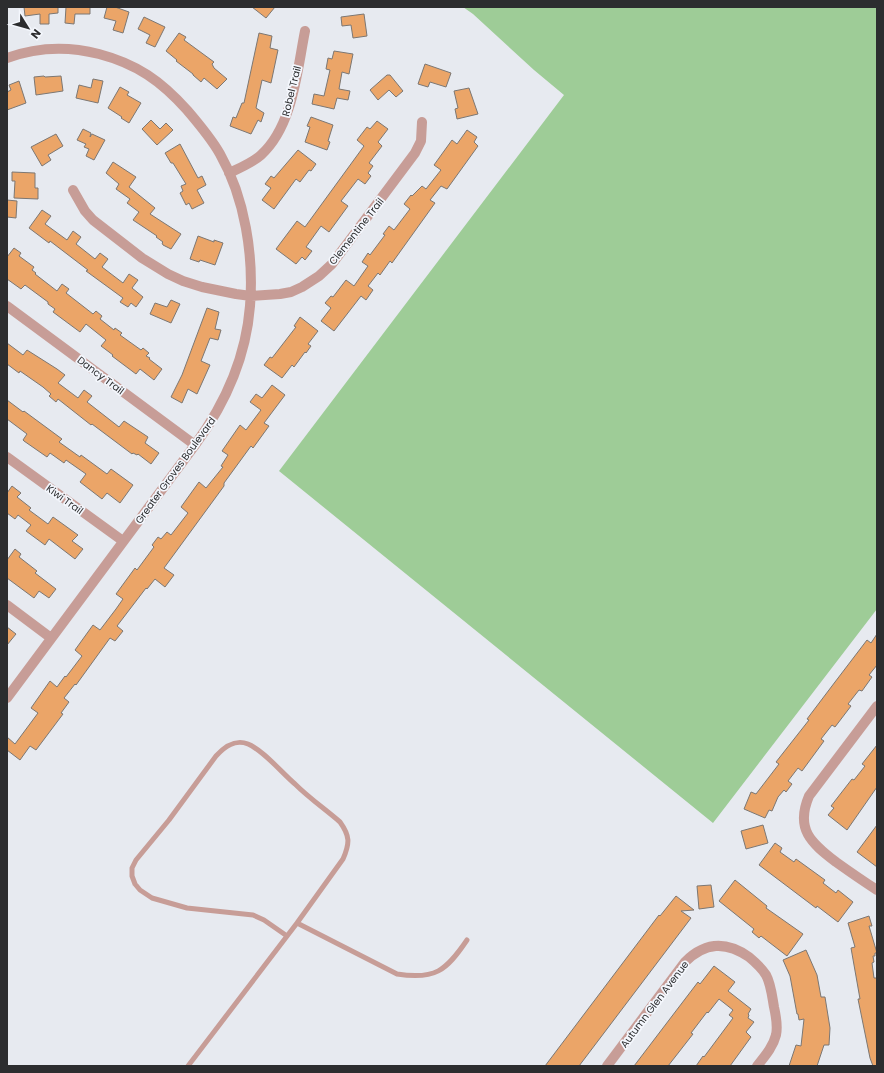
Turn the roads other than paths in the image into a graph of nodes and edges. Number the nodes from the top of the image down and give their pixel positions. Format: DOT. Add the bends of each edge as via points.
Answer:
graph roads {
  1 [pos="305,32"];
  2 [pos="7,58"];
  3 [pos="422,122"];
  4 [pos="229,173"];
  5 [pos="72,190"];
  6 [pos="251,296"];
  7 [pos="7,306"];
  8 [pos="195,445"];
  9 [pos="7,457"];
  10 [pos="123,541"];
  11 [pos="7,605"];
  12 [pos="51,638"];
  13 [pos="7,698"];
  14 [pos="877,706"];
  15 [pos="877,890"];
  16 [pos="297,923"];
  17 [pos="287,936"];
  18 [pos="467,940"];
  19 [pos="188,1066"];
  20 [pos="607,1066"];
  21 [pos="757,1066"];
  1 -- 4 [label="street, Robel Trail" via="291,101 280,130 261,155"];
  2 -- 4 [label="street, Greater Groves Boulevard" via="35,50 70,49 110,57 142,71 173,94 195,119 217,149"];
  3 -- 6 [label="street, Clementine Trail" via="421,141 416,153 332,264 314,280 291,292"];
  4 -- 6 [label="street, Greater Groves Boulevard" via="245,225 249,248"];
  5 -- 6 [label="street, Clementine Trail" via="93,220 142,258 168,274 202,287"];
  6 -- 8 [label="street, Greater Groves Boulevard" via="245,340 234,376 219,409"];
  7 -- 8 [label="street, Dancy Trail"];
  8 -- 10 [label="street, Greater Groves Boulevard"];
  9 -- 10 [label="street, Kiwi Trail"];
  10 -- 12 [label="street, Greater Groves Boulevard"];
  11 -- 12 [label="street"];
  12 -- 13 [label="street, Greater Groves Boulevard"];
  14 -- 15 [label="street" via="809,796 805,805 804,825 807,834 820,850"];
  16 -- 17 [label="lane"];
  16 -- 17 [label="lane" via="343,859 348,848 345,830 340,822 259,750 248,744 231,743 216,756 136,860 132,876 140,890 152,898 187,908 253,915"];
  16 -- 18 [label="lane" via="397,974 412,976 428,975 443,970"];
  17 -- 19 [label="lane"];
  20 -- 21 [label="street, Autumn Glen Avenue" via="685,962 700,950 718,946 730,947 747,956 761,969 770,985 777,1032 772,1046"];
}
